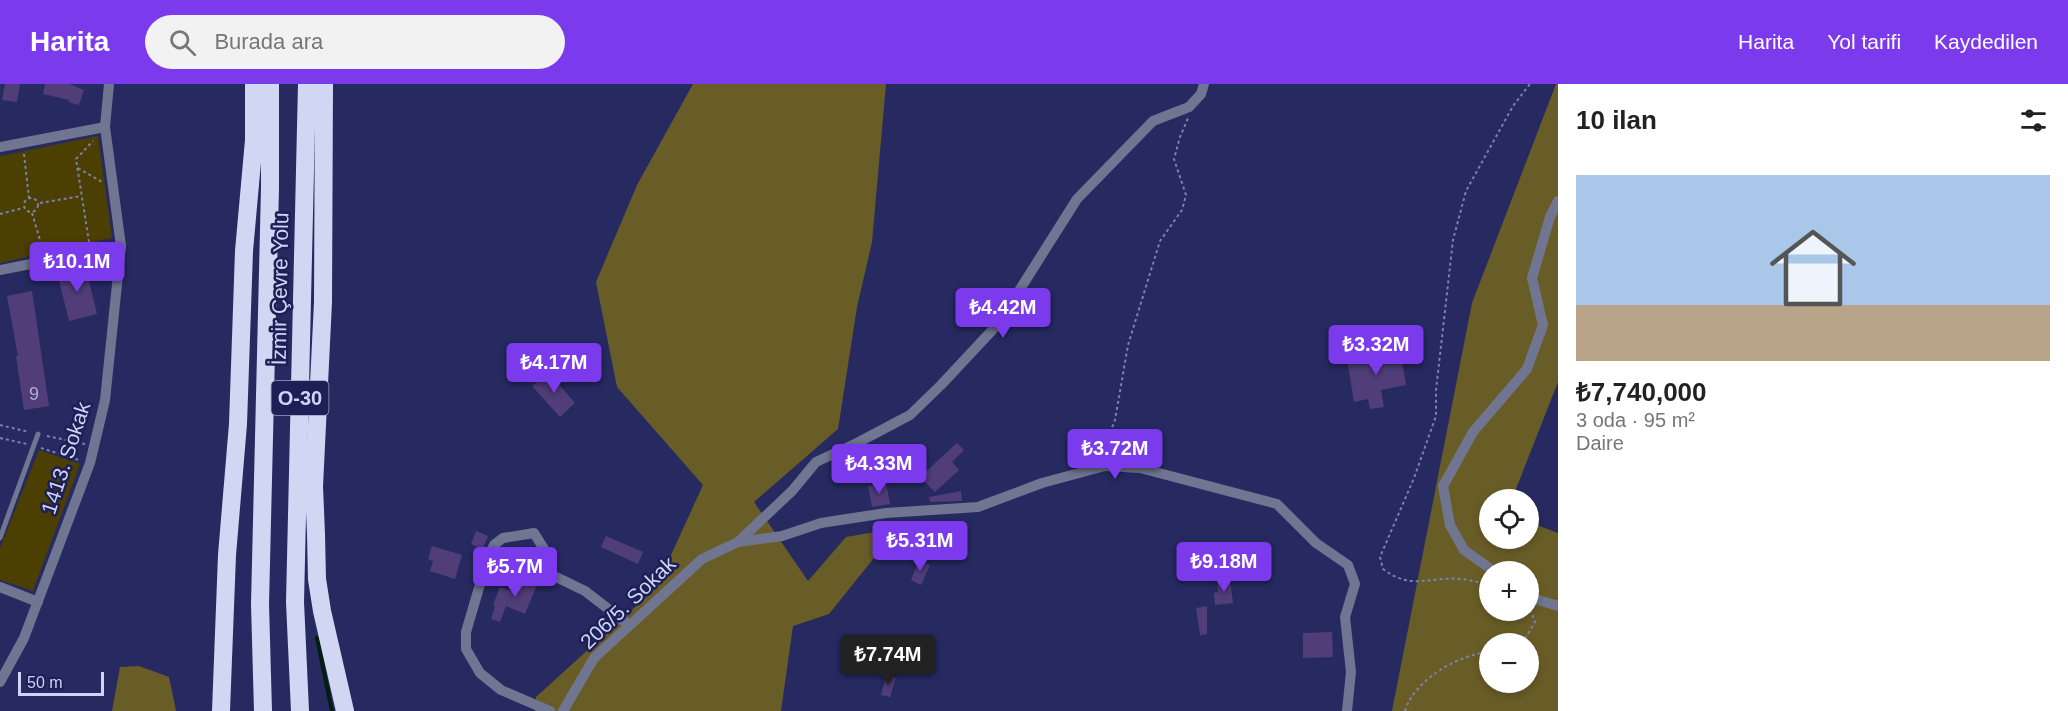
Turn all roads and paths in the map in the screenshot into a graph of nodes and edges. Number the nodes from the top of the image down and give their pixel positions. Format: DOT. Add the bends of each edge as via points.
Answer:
graph roads {
  1 [pos="110,84"];
  2 [pos="254,84"];
  3 [pos="270,84"];
  4 [pos="307,84"];
  5 [pos="324,84"];
  6 [pos="1204,84"];
  7 [pos="1530,84"];
  8 [pos="1197,98"];
  9 [pos="105,127"];
  10 [pos="0,147"];
  11 [pos="24,154"];
  12 [pos="78,168"];
  13 [pos="113,187"];
  14 [pos="81,196"];
  15 [pos="29,198"];
  16 [pos="1558,201"];
  17 [pos="39,204"];
  18 [pos="25,207"];
  19 [pos="32,213"];
  20 [pos="0,214"];
  21 [pos="90,242"];
  22 [pos="121,246"];
  23 [pos="44,253"];
  24 [pos="0,270"];
  25 [pos="38,434"];
  26 [pos="0,438"];
  27 [pos="33,446"];
  28 [pos="1093,460"];
  29 [pos="90,463"];
  30 [pos="0,538"];
  31 [pos="738,542"];
  32 [pos="1480,561"];
  33 [pos="1479,583"];
  34 [pos="0,587"];
  35 [pos="1539,600"];
  36 [pos="38,602"];
  37 [pos="1558,606"];
  38 [pos="629,625"];
  39 [pos="1479,653"];
  40 [pos="0,682"];
  41 [pos="220,711"];
  42 [pos="263,711"];
  43 [pos="300,711"];
  44 [pos="345,711"];
  45 [pos="550,711"];
  46 [pos="563,711"];
  47 [pos="1347,711"];
  48 [pos="1405,711"];
  1 -- 9 [label="street, 1413. Sokak"];
  2 -- 41 [label="highway" via="254,140 244,251"];
  3 -- 42 [label="highway, İzmir Çevre Yolu / O-30" via="260,604"];
  4 -- 43 [label="highway, İzmir Çevre Yolu / O-30" via="295,602"];
  5 -- 44 [label="highway" via="315,522 322,611"];
  6 -- 8 [label="street"];
  7 -- 33 [label="path" via="1513,106 1466,191 1453,240 1436,416 1380,557 1383,569 1395,578"];
  8 -- 28 [label="path" via="1174,159 1186,195 1182,210 1160,241 1128,345 1115,420 1101,455"];
  8 -- 31 [label="street" via="1189,107 1154,121 1077,199 998,324 941,386 910,415 816,462 792,491"];
  9 -- 10 [label="street"];
  9 -- 12 [label="path" via="76,159"];
  9 -- 13 [label="street, 1413. Sokak"];
  11 -- 15 [label="path"];
  12 -- 13 [label="path"];
  12 -- 14 [label="path"];
  13 -- 22 [label="street, 1413. Sokak"];
  14 -- 17 [label="path"];
  14 -- 21 [label="path"];
  15 -- 17 [label="path"];
  15 -- 18 [label="path"];
  16 -- 32 [label="street" via="1532,278 1543,325 1527,369 1473,432 1443,486 1450,525 1464,550"];
  17 -- 19 [label="path"];
  18 -- 19 [label="path"];
  18 -- 20 [label="path"];
  19 -- 23 [label="path"];
  22 -- 24 [label="street"];
  22 -- 29 [label="street, 1413. Sokak" via="105,400"];
  25 -- 27 [label="lane"];
  26 -- 27 [label="path"];
  27 -- 29 [label="path"];
  27 -- 30 [label="lane"];
  29 -- 36 [label="street, 1413. Sokak"];
  31 -- 38 [label="street, 206/5. Sokak" via="702,559"];
  31 -- 47 [label="street" via="886,513 978,507 1105,465 1140,468 1277,504 1317,543 1348,565 1354,584 1345,617 1351,672"];
  34 -- 36 [label="street"];
  35 -- 37 [label="street"];
  36 -- 40 [label="street, 1413. Sokak"];
  38 -- 45 [label="street" via="585,591 552,575 534,533 503,538 494,545 466,633 466,649 480,674 501,690"];
  38 -- 46 [label="street, 206/5. Sokak" via="594,658"];
  39 -- 48 [label="path" via="1431,676"];
}
